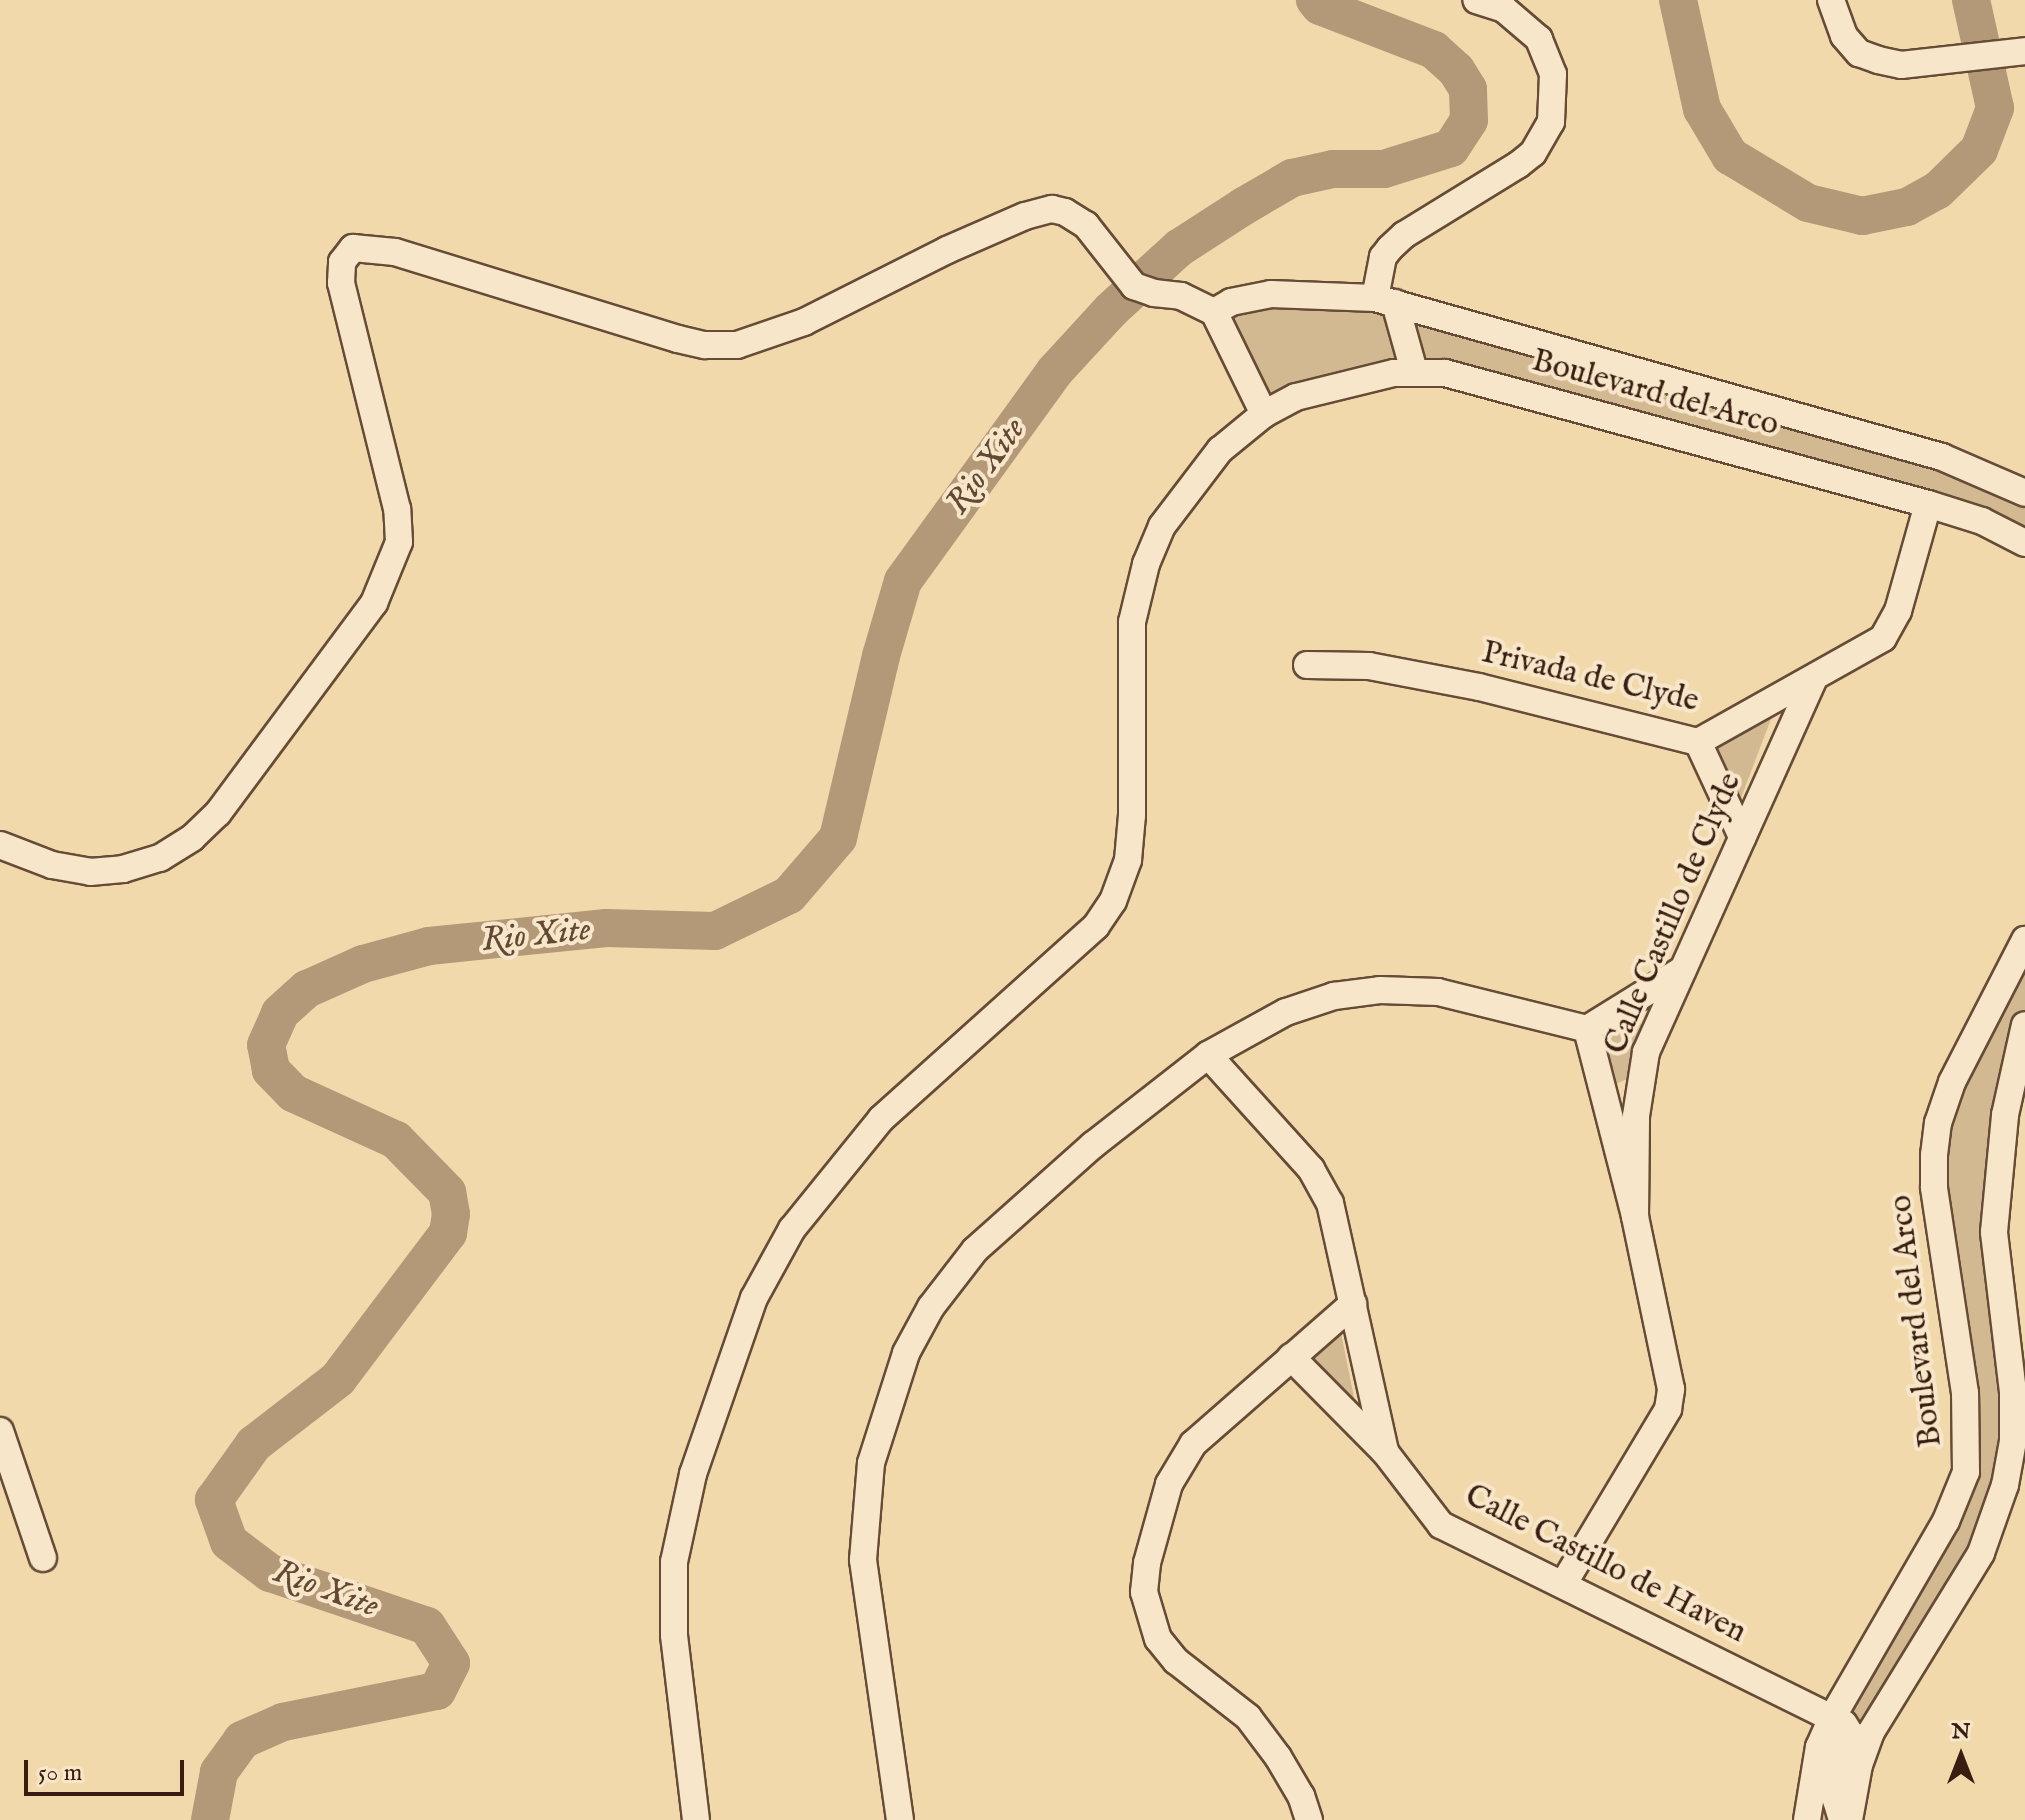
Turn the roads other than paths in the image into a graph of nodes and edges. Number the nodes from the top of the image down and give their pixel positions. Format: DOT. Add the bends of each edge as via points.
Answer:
graph roads {
  1 [pos="1476,0"];
  2 [pos="1831,0"];
  3 [pos="2022,51"];
  4 [pos="1385,300"];
  5 [pos="1214,312"];
  6 [pos="1414,371"];
  7 [pos="1264,414"];
  8 [pos="2025,493"];
  9 [pos="1928,504"];
  10 [pos="2025,543"];
  11 [pos="1307,665"];
  12 [pos="1813,680"];
  13 [pos="1698,742"];
  14 [pos="1742,837"];
  15 [pos="0,845"];
  16 [pos="2025,940"];
  17 [pos="1682,970"];
  18 [pos="2025,1025"];
  19 [pos="1587,1029"];
  20 [pos="1208,1055"];
  21 [pos="1635,1216"];
  22 [pos="1353,1304"];
  23 [pos="1291,1357"];
  24 [pos="0,1431"];
  25 [pos="1385,1452"];
  26 [pos="43,1558"];
  27 [pos="1564,1583"];
  28 [pos="1833,1716"];
  29 [pos="696,1820"];
  30 [pos="900,1820"];
  31 [pos="1309,1820"];
  32 [pos="1807,1820"];
  33 [pos="1842,1820"];
  34 [pos="1849,1820"];
  1 -- 4 [label="street" via="1504,9 1539,39 1553,74 1551,122 1538,146 1518,165 1390,248 1383,257"];
  2 -- 3 [label="street" via="1844,36 1859,53 1901,65"];
  4 -- 5 [label="street, Boulevard del Arco" via="1271,294 1231,302"];
  4 -- 6 [label="street"];
  4 -- 8 [label="street, Boulevard del Arco" via="1942,457"];
  5 -- 7 [label="street"];
  5 -- 15 [label="street" via="1181,296 1134,286 1077,217 1052,209 947,250 770,336 737,345 705,345 395,252 353,248 342,262 341,283 397,509 399,542 374,603 218,813 192,838 160,858 90,872 52,865"];
  6 -- 7 [label="street, Boulevard del Arco" via="1296,397"];
  6 -- 9 [label="street, Boulevard del Arco" via="1476,381"];
  7 -- 29 [label="street, Boulevard del Arco" via="1220,450 1197,479 1162,526 1146,564 1132,622 1128,860 1113,901 1096,926 881,1119 792,1229 754,1298 693,1474 674,1562 674,1635"];
  9 -- 10 [label="street, Boulevard del Arco" via="1982,521"];
  9 -- 12 [label="street, Privada de Clyde" via="1891,628"];
  11 -- 13 [label="street, Privada de Clyde" via="1369,666 1479,687"];
  12 -- 13 [label="street, Privada de Clyde"];
  12 -- 14 [label="street, Calle Castillo de Clyde"];
  13 -- 14 [label="street, Privada de Clyde"];
  14 -- 17 [label="street, Calle Castillo de Clyde"];
  16 -- 28 [label="street, Boulevard del Arco" via="1952,1082 1934,1155 1934,1187 1965,1393 1966,1472 1946,1521"];
  17 -- 19 [label="street"];
  17 -- 21 [label="street, Calle Castillo de Clyde" via="1646,1052 1639,1084"];
  18 -- 34 [label="street" via="2005,1115 1994,1232 2013,1392 2013,1441 2005,1485 1981,1553 1871,1732"];
  19 -- 20 [label="street" via="1438,992 1380,990 1334,996 1286,1012"];
  19 -- 21 [label="street"];
  20 -- 22 [label="street, Calle Castillo de Haven" via="1311,1169 1330,1203"];
  20 -- 30 [label="street" via="1093,1145 975,1250 931,1307 906,1353 871,1463 863,1560"];
  21 -- 27 [label="street, Calle Castillo de Clyde" via="1671,1389 1668,1409"];
  22 -- 23 [label="street"];
  22 -- 25 [label="street, Calle Castillo de Haven"];
  23 -- 25 [label="street"];
  23 -- 31 [label="street" via="1193,1444 1169,1484 1144,1592 1158,1639 1176,1661 1248,1717 1278,1757"];
  24 -- 26 [label="street"];
  25 -- 27 [label="street, Calle Castillo de Haven" via="1441,1525"];
  27 -- 28 [label="street, Calle Castillo de Haven"];
  28 -- 32 [label="street, Boulevard del Arco" via="1819,1747"];
  28 -- 33 [label="street" via="1849,1732 1836,1778"];
}
